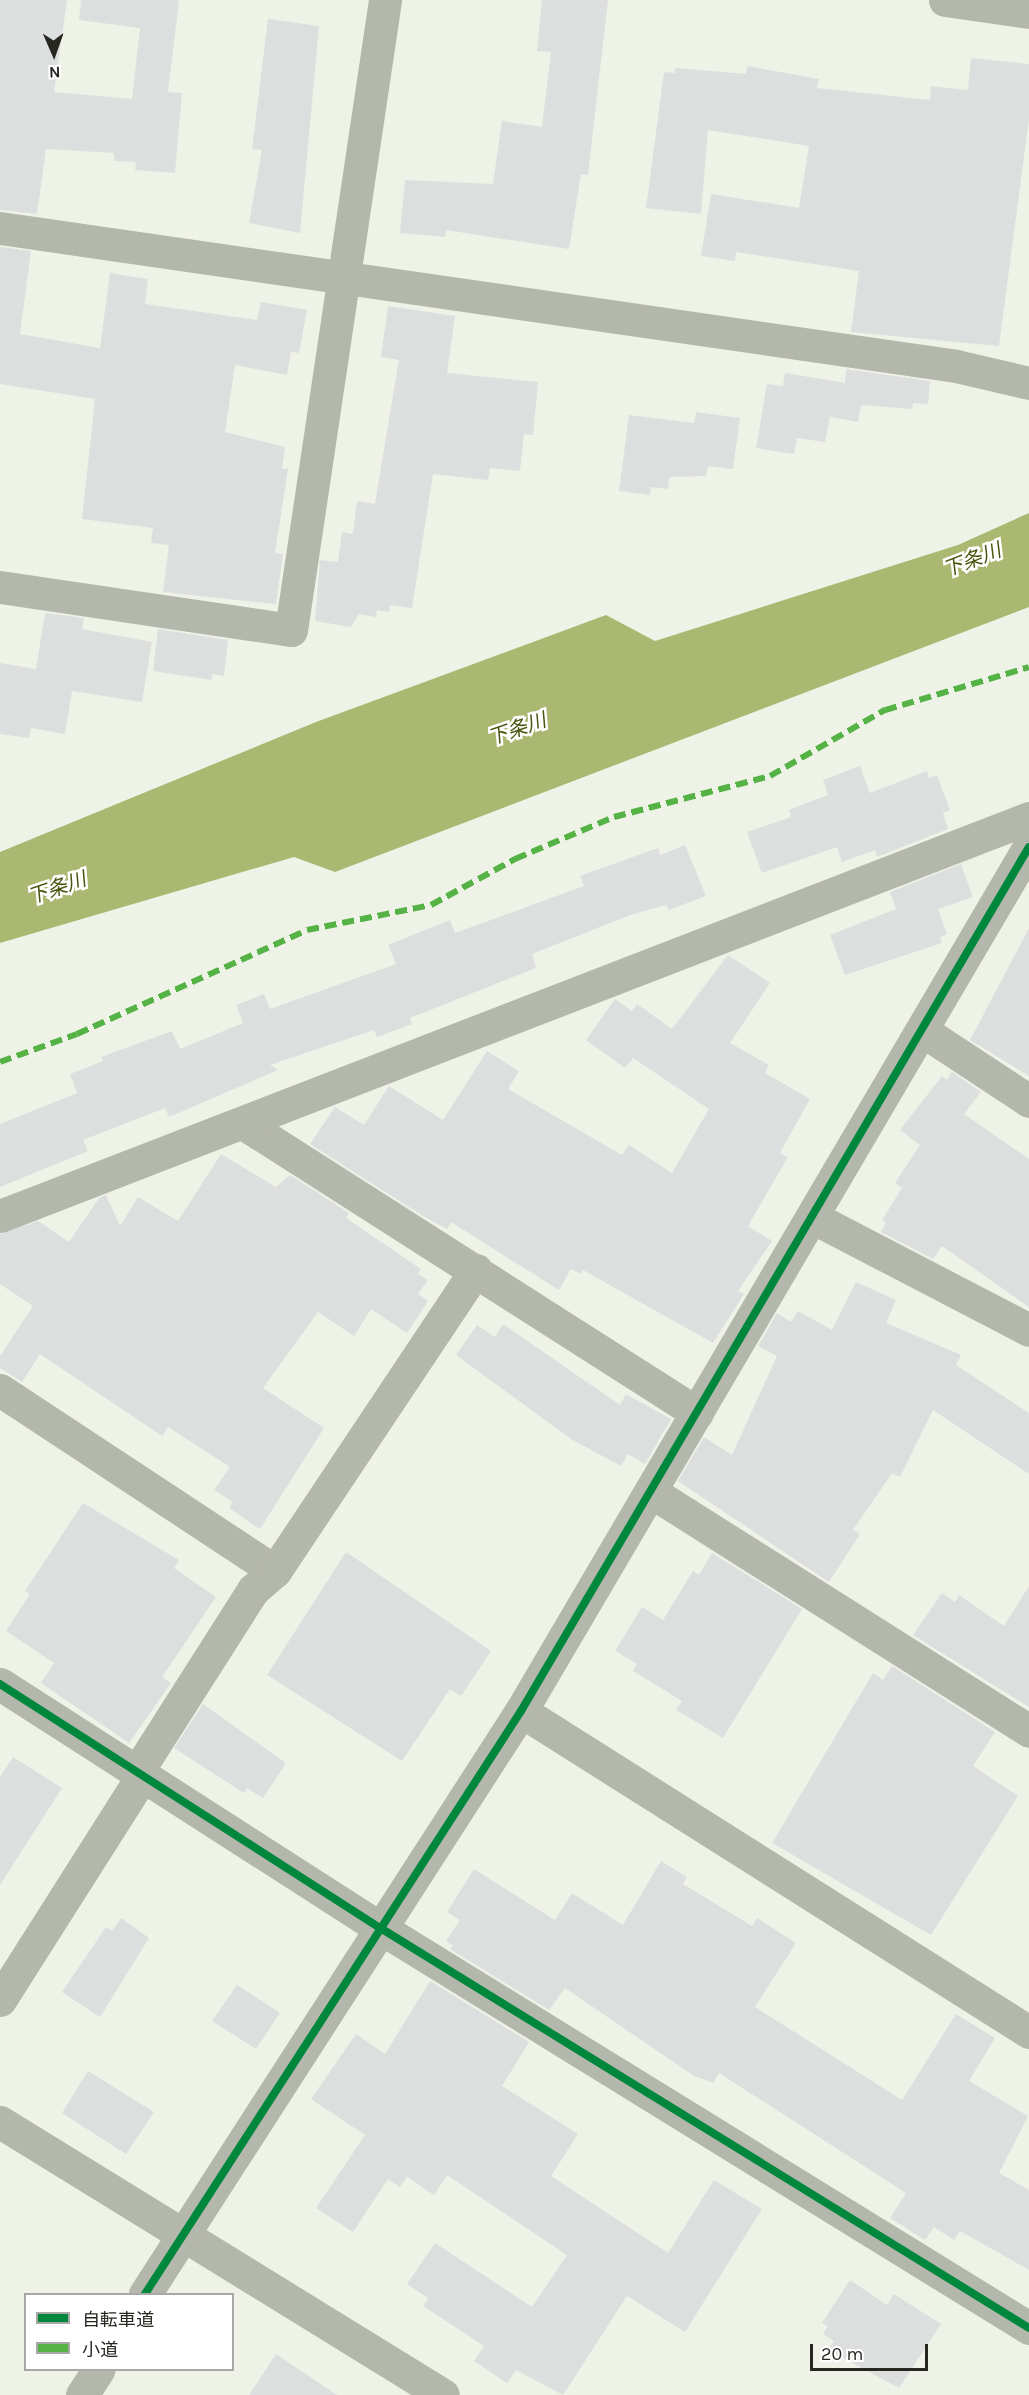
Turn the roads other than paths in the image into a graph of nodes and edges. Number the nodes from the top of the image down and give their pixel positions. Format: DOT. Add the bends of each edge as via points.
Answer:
graph roads {
  1 [pos="385,0"];
  2 [pos="945,0"];
  3 [pos="1029,12"];
  4 [pos="0,228"];
  5 [pos="342,276"];
  6 [pos="1029,383"];
  7 [pos="0,587"];
  8 [pos="1029,818"];
  9 [pos="1029,847"];
  10 [pos="922,1031"];
  11 [pos="1029,1101"];
  12 [pos="246,1125"];
  13 [pos="0,1216"];
  14 [pos="814,1218"];
  15 [pos="476,1270"];
  16 [pos="1029,1330"];
  17 [pos="0,1390"];
  18 [pos="697,1413"];
  19 [pos="653,1493"];
  20 [pos="275,1571"];
  21 [pos="0,1684"];
  22 [pos="521,1711"];
  23 [pos="1029,1731"];
  24 [pos="140,1774"];
  25 [pos="382,1929"];
  26 [pos="0,2000"];
  27 [pos="1029,2032"];
  28 [pos="0,2122"];
  29 [pos="183,2234"];
  30 [pos="146,2293"];
  31 [pos="1029,2328"];
  32 [pos="97,2371"];
  33 [pos="82,2395"];
  34 [pos="443,2395"];
  1 -- 5 [label="street"];
  2 -- 3 [label="street"];
  4 -- 5 [label="street"];
  5 -- 6 [label="street" via="956,366"];
  5 -- 7 [label="street" via="291,630"];
  8 -- 12 [label="street"];
  9 -- 10 [label="street"];
  10 -- 11 [label="street"];
  10 -- 14 [label="street"];
  12 -- 13 [label="street"];
  12 -- 15 [label="street"];
  14 -- 16 [label="street"];
  14 -- 18 [label="street"];
  15 -- 18 [label="street"];
  15 -- 20 [label="street"];
  17 -- 20 [label="street"];
  18 -- 19 [label="street"];
  19 -- 22 [label="street"];
  19 -- 23 [label="street"];
  20 -- 24 [label="street" via="253,1590"];
  21 -- 24 [label="street"];
  22 -- 25 [label="street"];
  22 -- 27 [label="street"];
  24 -- 25 [label="street"];
  24 -- 26 [label="street"];
  25 -- 29 [label="street"];
  25 -- 31 [label="street"];
  28 -- 29 [label="street"];
  29 -- 30 [label="street"];
  29 -- 34 [label="street"];
  32 -- 33 [label="street"];
}
